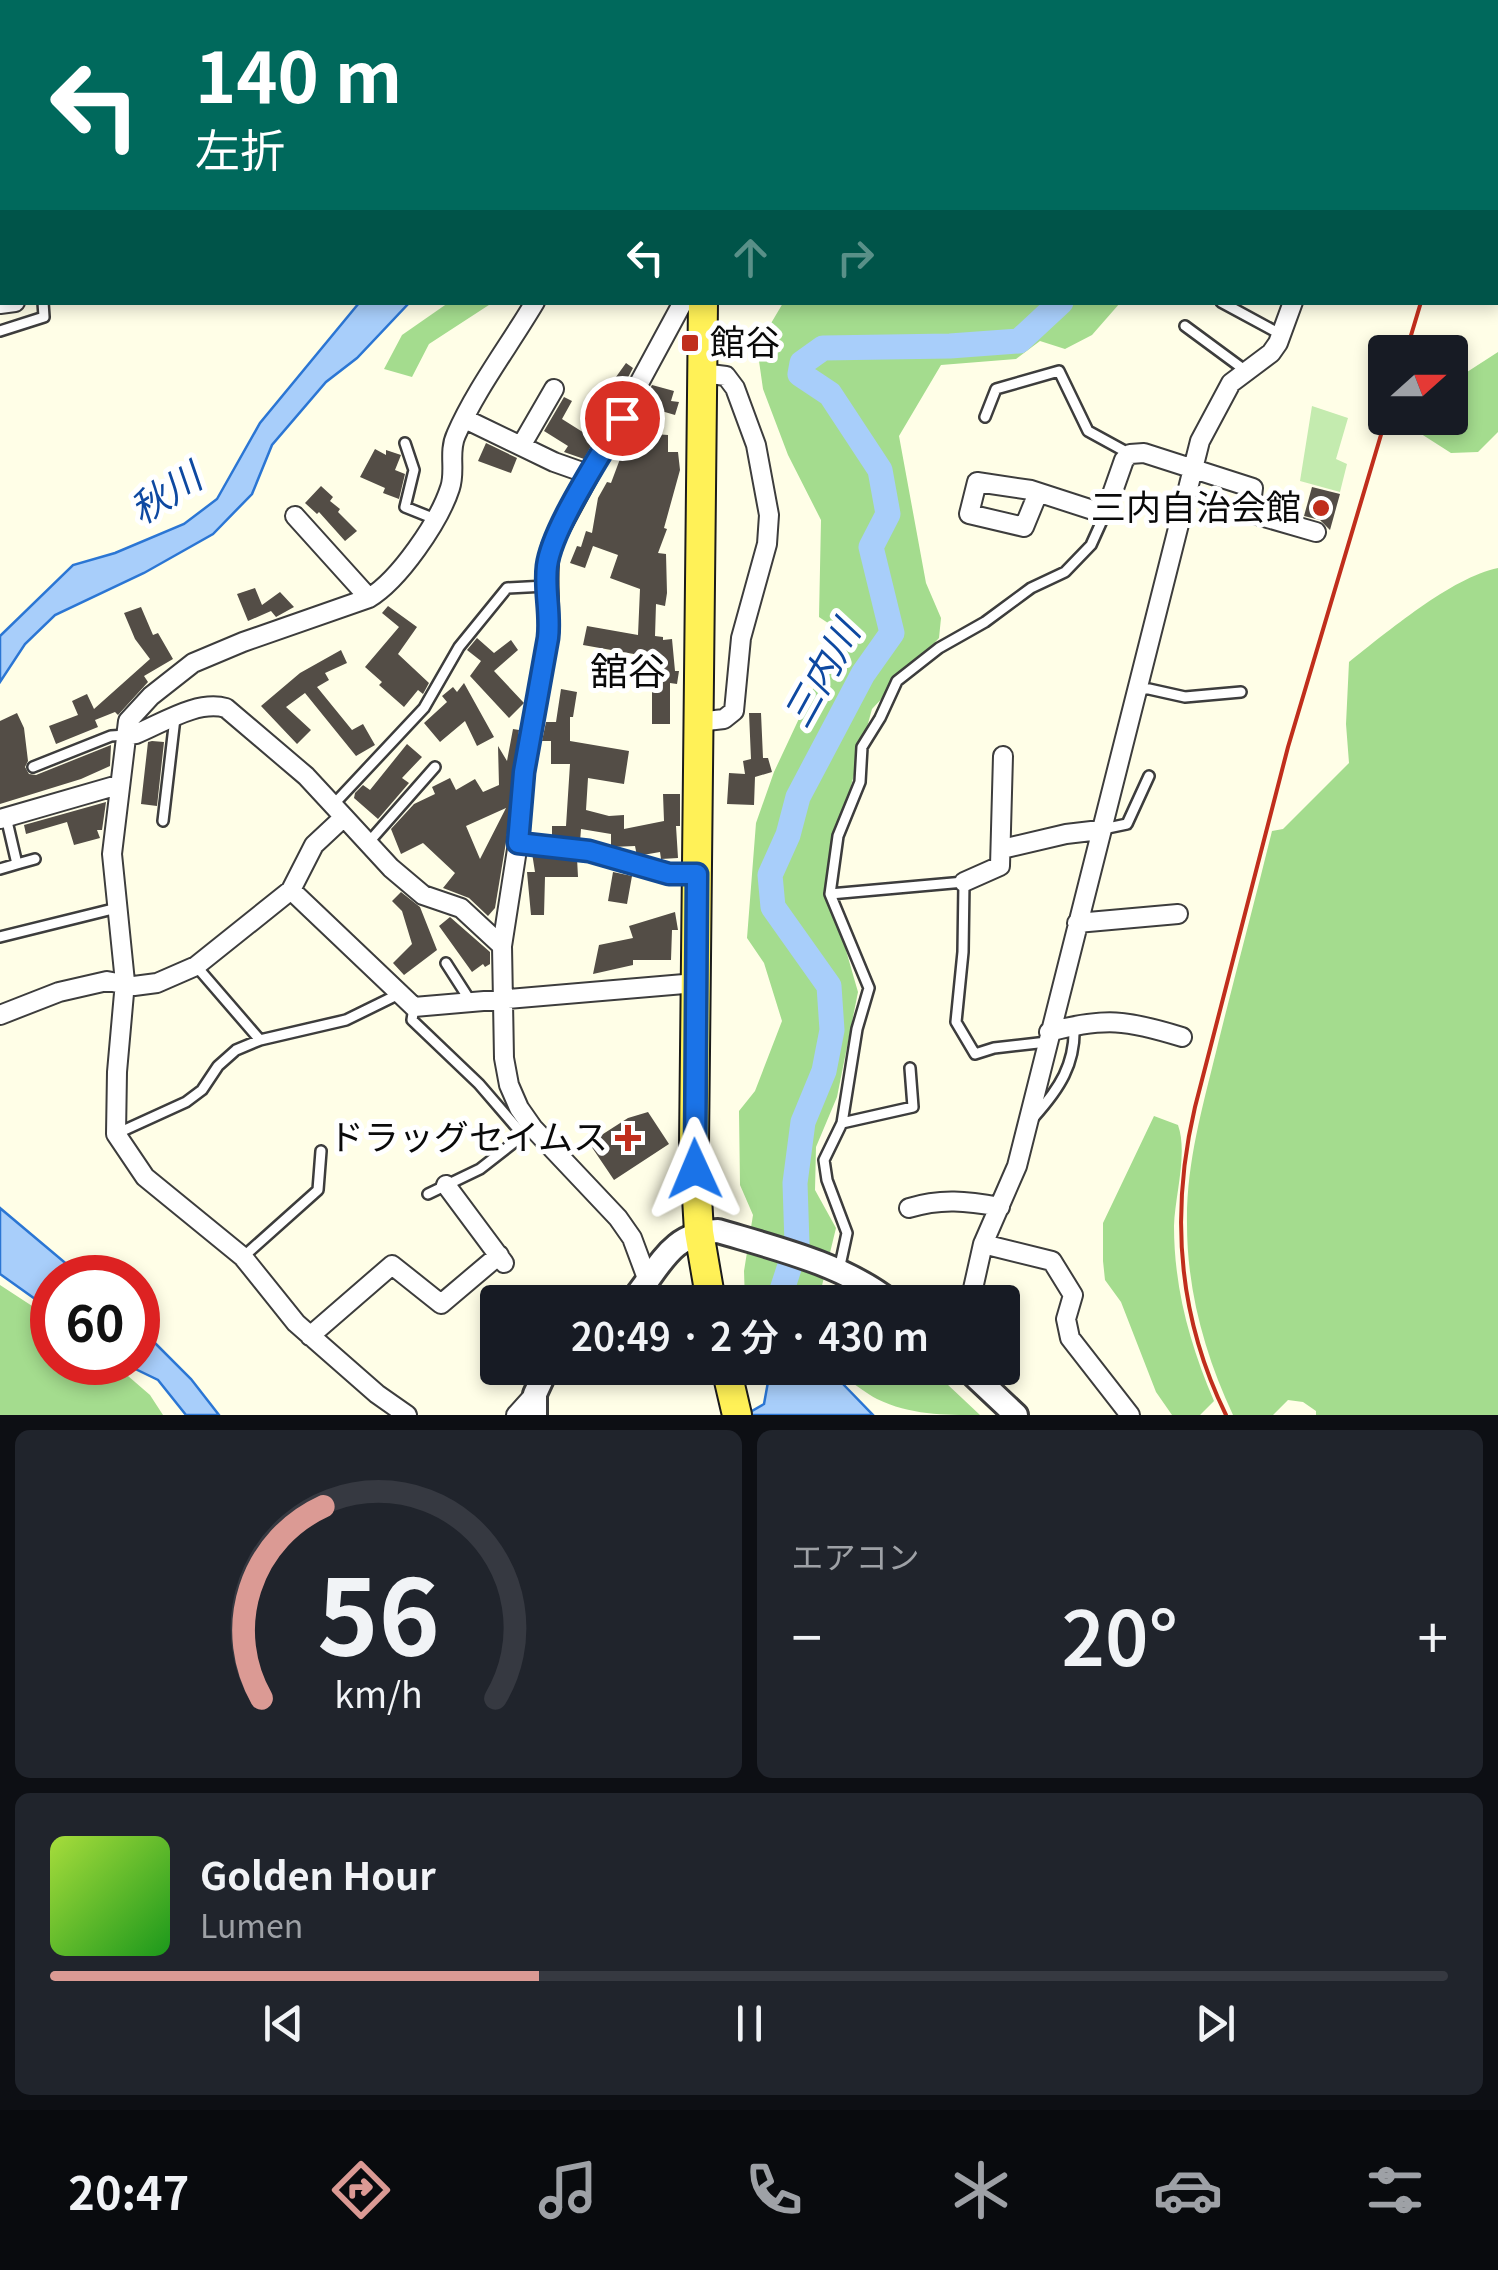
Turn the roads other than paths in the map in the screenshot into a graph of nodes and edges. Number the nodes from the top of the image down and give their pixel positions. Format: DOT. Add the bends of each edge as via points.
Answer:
graph roads {
  1 [pos="43,305"];
  2 [pos="533,305"];
  3 [pos="681,305"];
  4 [pos="703,305"];
  5 [pos="1226,305"];
  6 [pos="1292,305"];
  7 [pos="1184,326"];
  8 [pos="0,331"];
  9 [pos="1282,335"];
  10 [pos="1246,371"];
  11 [pos="702,373"];
  12 [pos="554,389"];
  13 [pos="985,417"];
  14 [pos="465,419"];
  15 [pos="405,442"];
  16 [pos="522,446"];
  17 [pos="1130,454"];
  18 [pos="1192,469"];
  19 [pos="588,474"];
  20 [pos="1038,494"];
  21 [pos="1105,514"];
  22 [pos="295,516"];
  23 [pos="435,518"];
  24 [pos="1316,532"];
  25 [pos="546,586"];
  26 [pos="369,598"];
  27 [pos="1134,690"];
  28 [pos="1241,692"];
  29 [pos="175,718"];
  30 [pos="698,722"];
  31 [pos="126,735"];
  32 [pos="1004,756"];
  33 [pos="434,766"];
  34 [pos="33,768"];
  35 [pos="1150,776"];
  36 [pos="118,785"];
  37 [pos="339,811"];
  38 [pos="3,818"];
  39 [pos="163,821"];
  40 [pos="1100,830"];
  41 [pos="368,843"];
  42 [pos="518,843"];
  43 [pos="1002,849"];
  44 [pos="34,859"];
  45 [pos="17,864"];
  46 [pos="0,870"];
  47 [pos="697,874"];
  48 [pos="964,882"];
  49 [pos="291,890"];
  50 [pos="830,894"];
  51 [pos="117,908"];
  52 [pos="1178,914"];
  53 [pos="1077,923"];
  54 [pos="0,937"];
  55 [pos="502,946"];
  56 [pos="446,964"];
  57 [pos="196,966"];
  58 [pos="125,982"];
  59 [pos="696,983"];
  60 [pos="399,994"];
  61 [pos="503,998"];
  62 [pos="471,1002"];
  63 [pos="414,1007"];
  64 [pos="0,1015"];
  65 [pos="1074,1025"];
  66 [pos="1048,1037"];
  67 [pos="1182,1037"];
  68 [pos="260,1040"];
  69 [pos="910,1068"];
  70 [pos="842,1123"];
  71 [pos="1026,1126"];
  72 [pos="528,1132"];
  73 [pos="116,1134"];
  74 [pos="320,1151"];
  75 [pos="446,1185"];
  76 [pos="428,1194"];
  77 [pos="1000,1207"];
  78 [pos="909,1208"];
  79 [pos="699,1232"];
  80 [pos="982,1244"];
  81 [pos="243,1257"];
  82 [pos="834,1270"];
  83 [pos="648,1281"];
  84 [pos="645,1285"];
  85 [pos="708,1285"];
  86 [pos="866,1285"];
  87 [pos="974,1285"];
  88 [pos="310,1336"];
  89 [pos="730,1385"];
  90 [pos="984,1385"];
  91 [pos="535,1405"];
  92 [pos="407,1415"];
  93 [pos="516,1415"];
  94 [pos="737,1415"];
  95 [pos="1016,1415"];
  96 [pos="1130,1415"];
  1 -- 8 [label="lane" via="44,316"];
  2 -- 14 [label="street"];
  3 -- 19 [label="street"];
  4 -- 11 [label="main road"];
  5 -- 9 [label="lane"];
  6 -- 9 [label="street"];
  7 -- 10 [label="lane"];
  9 -- 10 [label="street"];
  10 -- 18 [label="street" via="1215,409"];
  11 -- 30 [label="main road"];
  11 -- 30 [label="street" via="726,376 735,388 760,462 769,528 741,638 734,710 724,719"];
  12 -- 16 [label="street"];
  13 -- 17 [label="lane" via="996,390 1059,371 1088,431"];
  14 -- 16 [label="street"];
  14 -- 23 [label="street" via="452,449 452,484"];
  15 -- 23 [label="lane" via="414,470 405,506"];
  16 -- 19 [label="street"];
  17 -- 18 [label="street" via="1144,452"];
  17 -- 21 [label="street"];
  18 -- 24 [label="street" via="1254,488 1250,514"];
  18 -- 27 [label="street"];
  19 -- 25 [label="street" via="551,546"];
  20 -- 21 [label="street"];
  21 -- 50 [label="lane" via="1091,545 1065,572 1031,588 897,681 862,746 860,782 835,849"];
  22 -- 26 [label="street"];
  23 -- 26 [label="street" via="411,555"];
  25 -- 37 [label="lane" via="506,588 459,647 424,708"];
  25 -- 42 [label="street" via="550,620"];
  26 -- 31 [label="street" via="192,663 138,709"];
  27 -- 28 [label="lane" via="1185,697"];
  27 -- 40 [label="street"];
  29 -- 31 [label="street"];
  29 -- 37 [label="street" via="215,705 234,712"];
  29 -- 39 [label="lane"];
  30 -- 47 [label="main road"];
  31 -- 34 [label="lane"];
  31 -- 36 [label="street"];
  32 -- 43 [label="street"];
  33 -- 41 [label="lane"];
  35 -- 40 [label="lane" via="1126,824"];
  36 -- 38 [label="street"];
  36 -- 51 [label="street" via="112,854"];
  37 -- 41 [label="street"];
  37 -- 49 [label="street"];
  38 -- 45 [label="lane"];
  40 -- 43 [label="street"];
  40 -- 53 [label="street"];
  41 -- 55 [label="street" via="422,895 462,908"];
  42 -- 47 [label="lane"];
  42 -- 55 [label="street"];
  43 -- 48 [label="street" via="1000,866"];
  44 -- 45 [label="lane"];
  45 -- 46 [label="lane"];
  47 -- 59 [label="main road"];
  48 -- 50 [label="lane"];
  48 -- 66 [label="lane" via="960,1031 975,1054"];
  49 -- 57 [label="street"];
  49 -- 60 [label="street"];
  50 -- 70 [label="lane" via="869,988"];
  51 -- 54 [label="lane"];
  51 -- 58 [label="street"];
  52 -- 53 [label="street"];
  53 -- 66 [label="street"];
  55 -- 61 [label="street"];
  56 -- 62 [label="lane"];
  57 -- 58 [label="street" via="157,983"];
  57 -- 68 [label="lane"];
  58 -- 64 [label="street" via="59,992"];
  58 -- 73 [label="street"];
  59 -- 61 [label="street"];
  59 -- 79 [label="main road"];
  60 -- 63 [label="street"];
  60 -- 68 [label="lane" via="346,1020"];
  61 -- 62 [label="street"];
  61 -- 72 [label="street" via="509,1085"];
  62 -- 63 [label="street"];
  63 -- 72 [label="lane" via="412,1020"];
  65 -- 66 [label="street"];
  65 -- 67 [label="street" via="1124,1021"];
  65 -- 71 [label="lane" via="1068,1072"];
  66 -- 71 [label="street"];
  68 -- 73 [label="lane" via="236,1050 186,1102"];
  69 -- 70 [label="lane" via="913,1107"];
  70 -- 82 [label="lane" via="824,1168 847,1234"];
  71 -- 77 [label="street"];
  72 -- 75 [label="lane" via="480,1169"];
  72 -- 83 [label="street" via="618,1218"];
  73 -- 81 [label="street" via="146,1177"];
  74 -- 81 [label="lane" via="318,1190"];
  75 -- 76 [label="lane"];
  75 -- 88 [label="street" via="502,1259 441,1304 392,1265"];
  77 -- 78 [label="street" via="952,1200"];
  77 -- 80 [label="street"];
  79 -- 82 [label="street" via="718,1231"];
  79 -- 83 [label="street" via="672,1247"];
  79 -- 85 [label="main road"];
  80 -- 87 [label="street"];
  80 -- 96 [label="street" via="1052,1261 1073,1295 1066,1320 1070,1338"];
  81 -- 88 [label="street"];
  82 -- 86 [label="street"];
  83 -- 84 [label="street"];
  88 -- 92 [label="street"];
  89 -- 94 [label="main road"];
  90 -- 95 [label="street"];
  91 -- 93 [label="street"];
}
